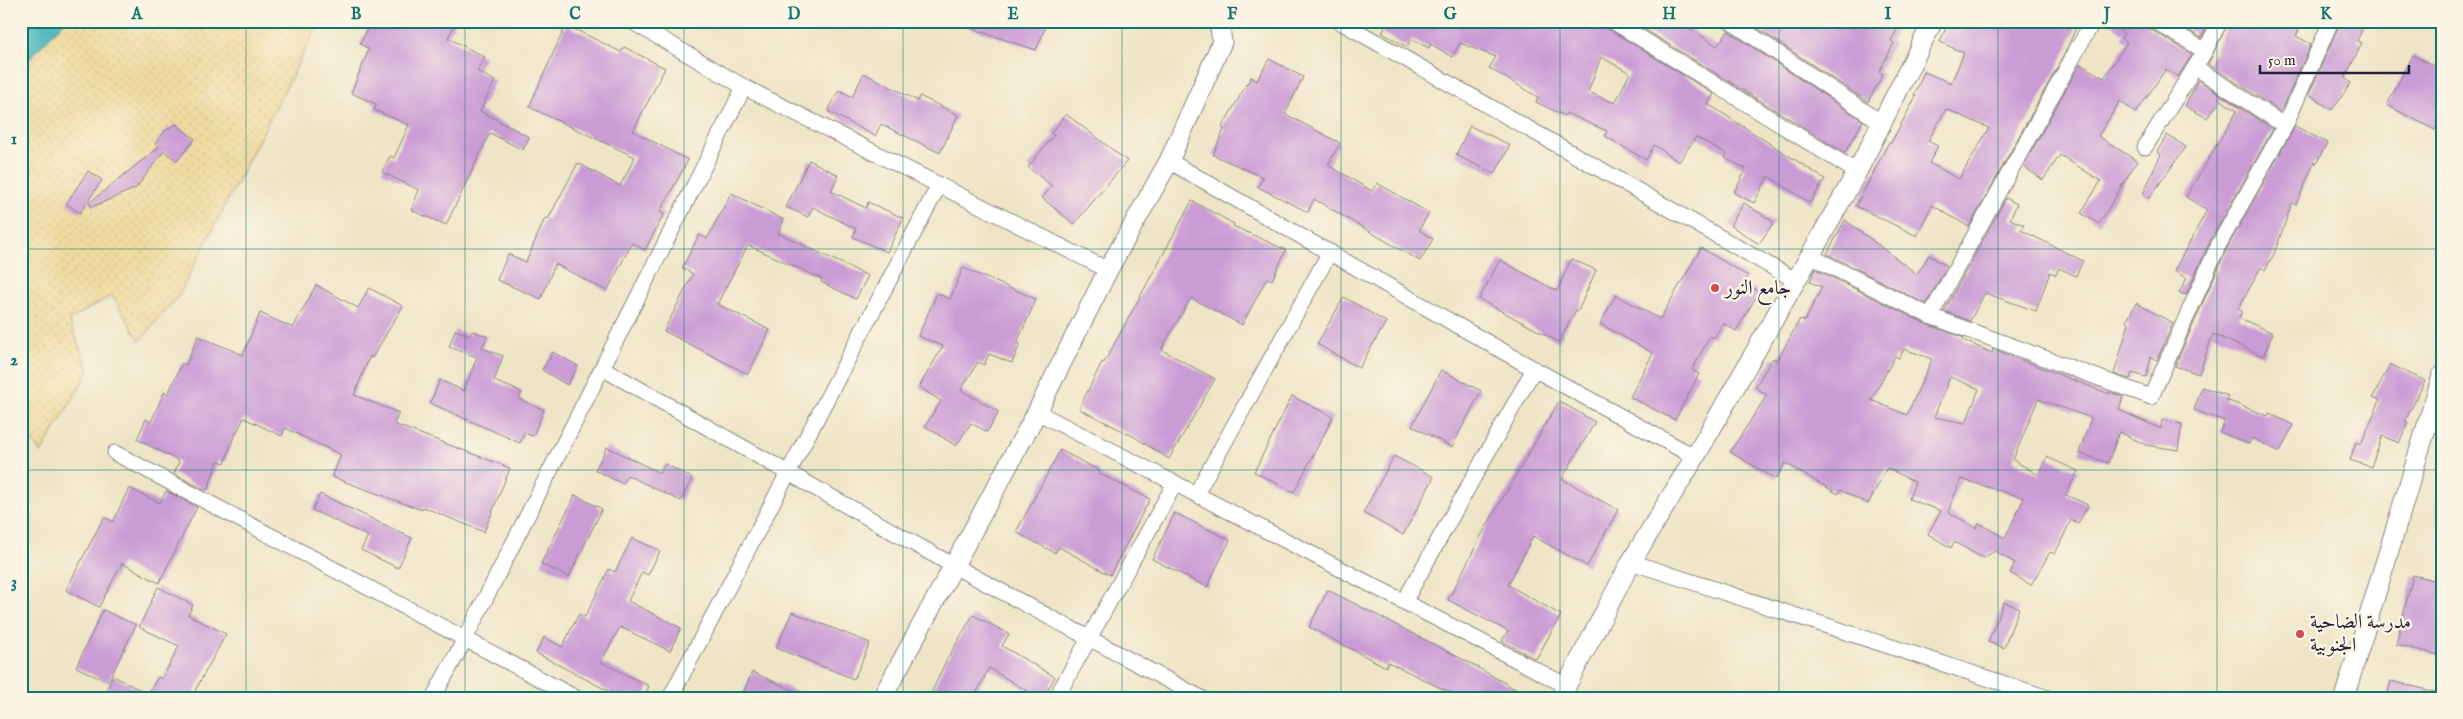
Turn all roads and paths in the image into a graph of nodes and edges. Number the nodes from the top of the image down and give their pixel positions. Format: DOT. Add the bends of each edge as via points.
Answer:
graph roads {
  1 [pos="631,21"];
  2 [pos="1219,21"];
  3 [pos="1339,21"];
  4 [pos="1613,21"];
  5 [pos="1730,21"];
  6 [pos="2093,21"];
  7 [pos="2156,21"];
  8 [pos="2220,21"];
  9 [pos="2331,21"];
  10 [pos="1932,22"];
  11 [pos="2205,51"];
  12 [pos="2195,67"];
  13 [pos="744,87"];
  14 [pos="1882,123"];
  15 [pos="2285,126"];
  16 [pos="2145,147"];
  17 [pos="1169,161"];
  18 [pos="1857,172"];
  19 [pos="939,185"];
  20 [pos="1330,252"];
  21 [pos="1810,256"];
  22 [pos="1108,270"];
  23 [pos="1797,281"];
  24 [pos="1930,316"];
  25 [pos="602,368"];
  26 [pos="1534,369"];
  27 [pos="2442,376"];
  28 [pos="1037,412"];
  29 [pos="115,454"];
  30 [pos="1695,457"];
  31 [pos="789,473"];
  32 [pos="1175,484"];
  33 [pos="1196,494"];
  34 [pos="1631,562"];
  35 [pos="954,566"];
  36 [pos="1404,602"];
  37 [pos="1089,638"];
  38 [pos="465,639"];
  39 [pos="1563,692"];
  40 [pos="433,698"];
  41 [pos="576,698"];
  42 [pos="670,698"];
  43 [pos="882,698"];
  44 [pos="1056,698"];
  45 [pos="1201,698"];
  46 [pos="2048,698"];
  47 [pos="2344,698"];
  1 -- 13 [label="street"];
  2 -- 17 [label="street" via="1222,42"];
  3 -- 23 [label="street"];
  4 -- 18 [label="street"];
  5 -- 14 [label="street"];
  6 -- 24 [label="street"];
  7 -- 11 [label="street"];
  8 -- 11 [label="street"];
  9 -- 15 [label="street"];
  10 -- 14 [label="street"];
  11 -- 12 [label="street"];
  12 -- 15 [label="street"];
  12 -- 16 [label="street"];
  13 -- 19 [label="street"];
  13 -- 25 [label="street"];
  14 -- 18 [label="street"];
  15 -- 24 [label="street" via="2218,246 2151,397"];
  17 -- 20 [label="street"];
  17 -- 22 [label="street"];
  18 -- 21 [label="street"];
  19 -- 22 [label="street"];
  19 -- 31 [label="street"];
  20 -- 26 [label="street"];
  20 -- 33 [label="street"];
  21 -- 23 [label="street"];
  21 -- 24 [label="street"];
  22 -- 28 [label="street"];
  23 -- 30 [label="street"];
  25 -- 31 [label="street"];
  25 -- 38 [label="street"];
  26 -- 30 [label="street"];
  26 -- 36 [label="street"];
  27 -- 47 [label="street"];
  28 -- 32 [label="street"];
  28 -- 35 [label="street"];
  29 -- 38 [label="street"];
  30 -- 34 [label="street"];
  31 -- 35 [label="street"];
  31 -- 42 [label="street"];
  32 -- 33 [label="street"];
  32 -- 37 [label="street"];
  33 -- 36 [label="street"];
  34 -- 39 [label="street"];
  34 -- 46 [label="street"];
  35 -- 37 [label="street"];
  35 -- 43 [label="street"];
  36 -- 39 [label="street"];
  37 -- 44 [label="street"];
  37 -- 45 [label="street"];
  38 -- 40 [label="street"];
  38 -- 41 [label="street"];
}
